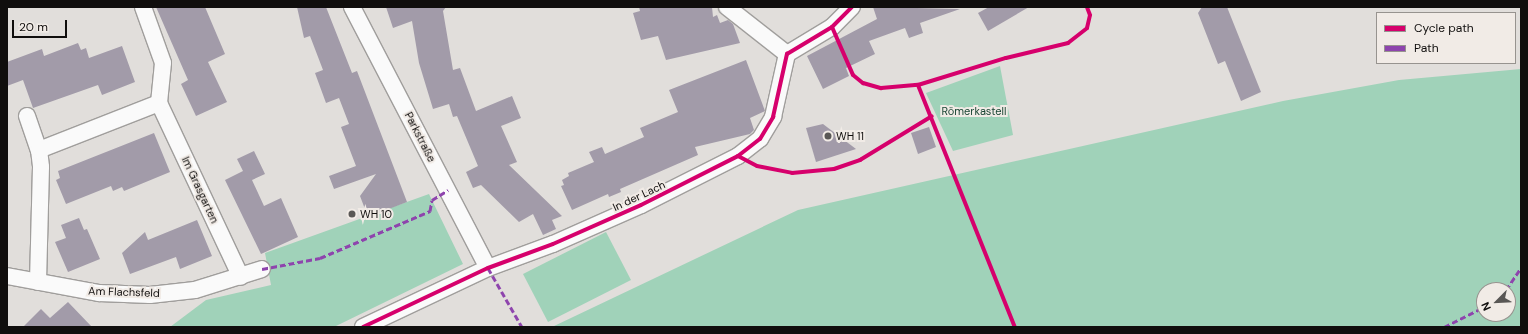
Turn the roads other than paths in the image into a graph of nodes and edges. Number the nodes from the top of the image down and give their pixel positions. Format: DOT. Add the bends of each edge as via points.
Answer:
graph roads {
  1 [pos="143,7"];
  2 [pos="352,7"];
  3 [pos="727,7"];
  4 [pos="852,7"];
  5 [pos="787,54"];
  6 [pos="159,103"];
  7 [pos="27,116"];
  8 [pos="39,150"];
  9 [pos="488,268"];
  10 [pos="262,269"];
  11 [pos="7,276"];
  12 [pos="241,277"];
  13 [pos="38,282"];
  14 [pos="363,327"];
  1 -- 6 [label="street" via="163,64"];
  2 -- 9 [label="street, Parkstraße"];
  3 -- 5 [label="street"];
  4 -- 5 [label="street" via="832,27"];
  5 -- 9 [label="street, In der Lach" via="773,117 760,138 738,156 620,214 553,244"];
  6 -- 8 [label="street"];
  6 -- 12 [label="street, Im Grasgarten"];
  7 -- 8 [label="street"];
  8 -- 13 [label="street"];
  9 -- 14 [label="street, In der Lach"];
  10 -- 12 [label="street, Am Flachsfeld"];
  11 -- 13 [label="street, Am Flachsfeld"];
  12 -- 13 [label="street, Am Flachsfeld" via="195,290 150,295 99,294"];
}
